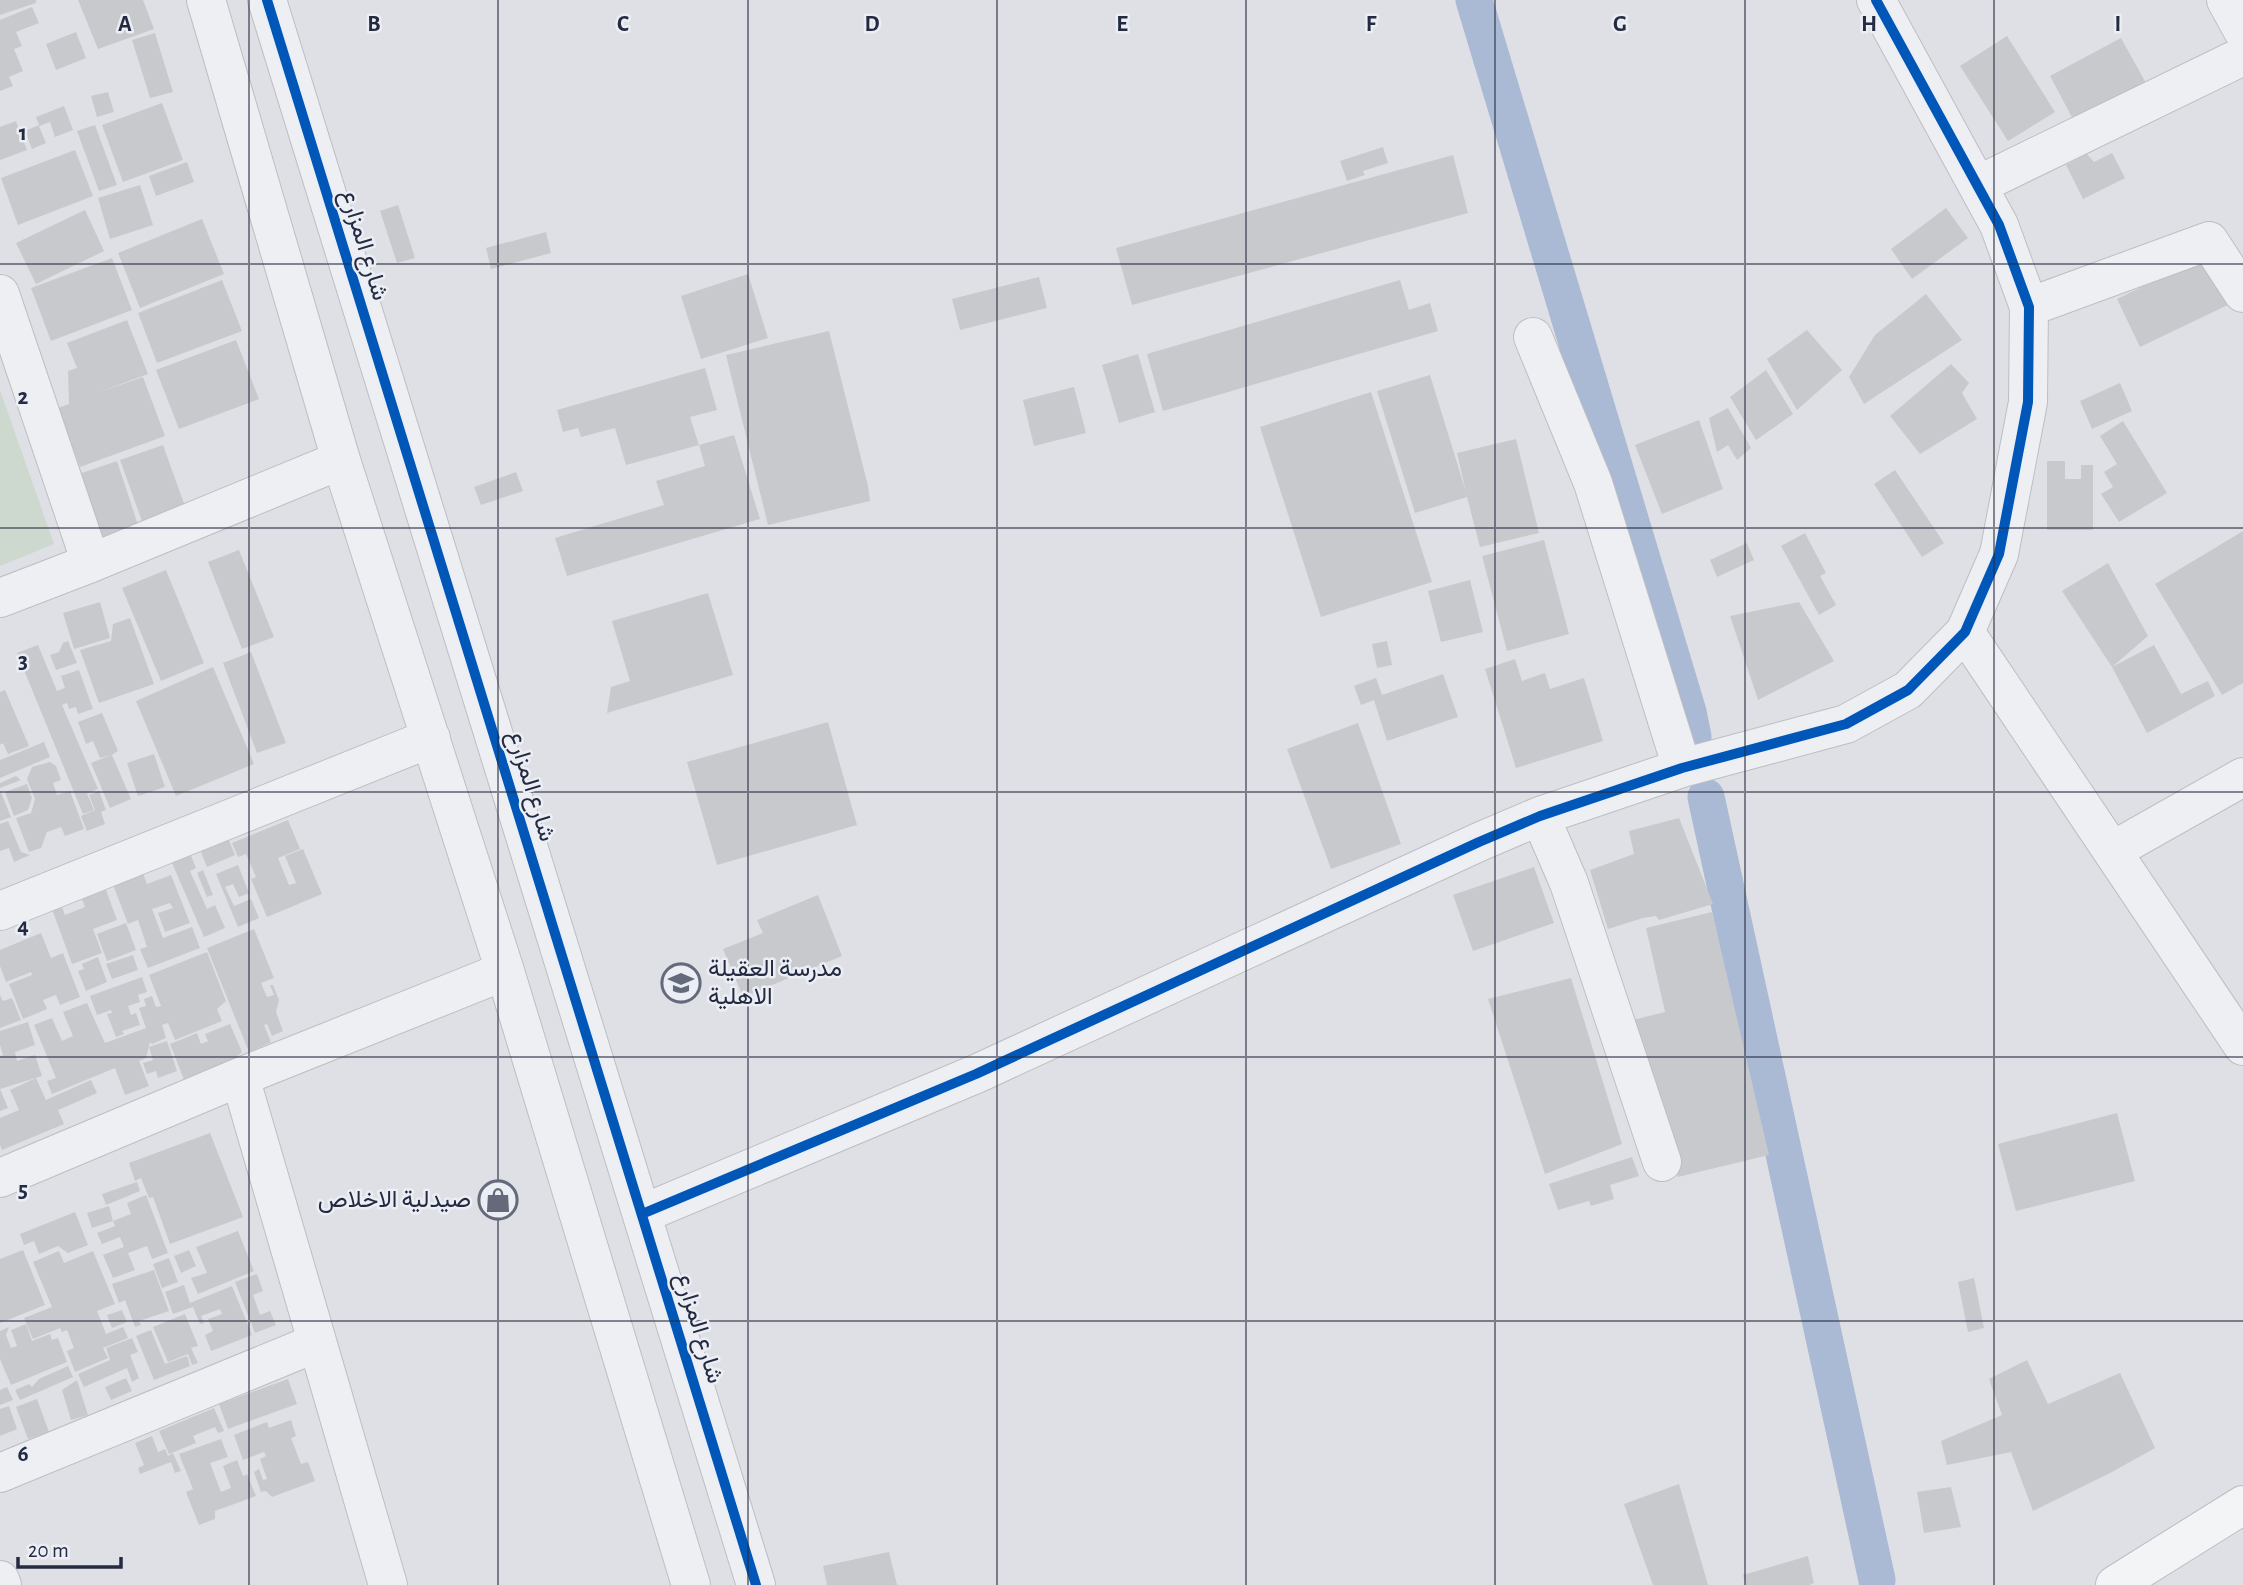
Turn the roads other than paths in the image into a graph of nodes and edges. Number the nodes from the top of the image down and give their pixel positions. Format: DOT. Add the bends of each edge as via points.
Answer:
graph roads {
  1 [pos="206,0"];
  2 [pos="267,0"];
  3 [pos="1876,0"];
  4 [pos="2226,0"];
  5 [pos="2243,31"];
  6 [pos="2243,56"];
  7 [pos="1978,185"];
  8 [pos="0,293"];
  9 [pos="2243,293"];
  10 [pos="2029,307"];
  11 [pos="7,335"];
  12 [pos="1533,337"];
  13 [pos="341,460"];
  14 [pos="423,508"];
  15 [pos="365,533"];
  16 [pos="91,563"];
  17 [pos="0,598"];
  18 [pos="454,607"];
  19 [pos="396,629"];
  20 [pos="1965,632"];
  21 [pos="431,738"];
  22 [pos="1682,768"];
  23 [pos="2243,776"];
  24 [pos="1540,816"];
  25 [pos="2112,851"];
  26 [pos="0,911"];
  27 [pos="505,971"];
  28 [pos="2243,1045"];
  29 [pos="240,1077"];
  30 [pos="1662,1162"];
  31 [pos="0,1178"];
  32 [pos="642,1214"];
  33 [pos="316,1343"];
  34 [pos="0,1472"];
  35 [pos="2243,1505"];
  36 [pos="0,1580"];
  37 [pos="2,1585"];
  38 [pos="388,1585"];
  39 [pos="691,1585"];
  40 [pos="756,1585"];
  41 [pos="2115,1585"];
  1 -- 13 [label="street"];
  2 -- 14 [label="street, شارع المزارع"];
  3 -- 7 [label="street"];
  4 -- 5 [label="street"];
  6 -- 7 [label="street"];
  7 -- 10 [label="street" via="1999,225"];
  8 -- 11 [label="street"];
  9 -- 10 [label="street" via="2209,241"];
  10 -- 20 [label="street" via="2028,402 1999,554"];
  11 -- 16 [label="street"];
  12 -- 22 [label="street" via="1592,482"];
  13 -- 15 [label="street"];
  13 -- 16 [label="street"];
  14 -- 15 [label="street" via="419,523 394,541"];
  14 -- 18 [label="street, شارع المزارع"];
  15 -- 19 [label="street"];
  16 -- 17 [label="street"];
  18 -- 19 [label="street" via="441,600 412,605 401,615"];
  18 -- 32 [label="street, شارع المزارع"];
  19 -- 21 [label="street"];
  20 -- 22 [label="street" via="1908,690 1846,724"];
  20 -- 25 [label="street"];
  21 -- 26 [label="street"];
  21 -- 27 [label="street"];
  22 -- 24 [label="street"];
  23 -- 25 [label="street"];
  24 -- 30 [label="street" via="1569,883"];
  24 -- 32 [label="street" via="976,1074"];
  25 -- 28 [label="street"];
  27 -- 29 [label="street"];
  27 -- 39 [label="street"];
  29 -- 31 [label="street"];
  29 -- 33 [label="street"];
  32 -- 40 [label="street, شارع المزارع"];
  33 -- 34 [label="street"];
  33 -- 38 [label="street"];
  35 -- 41 [label="main road"];
  36 -- 37 [label="street"];
}
